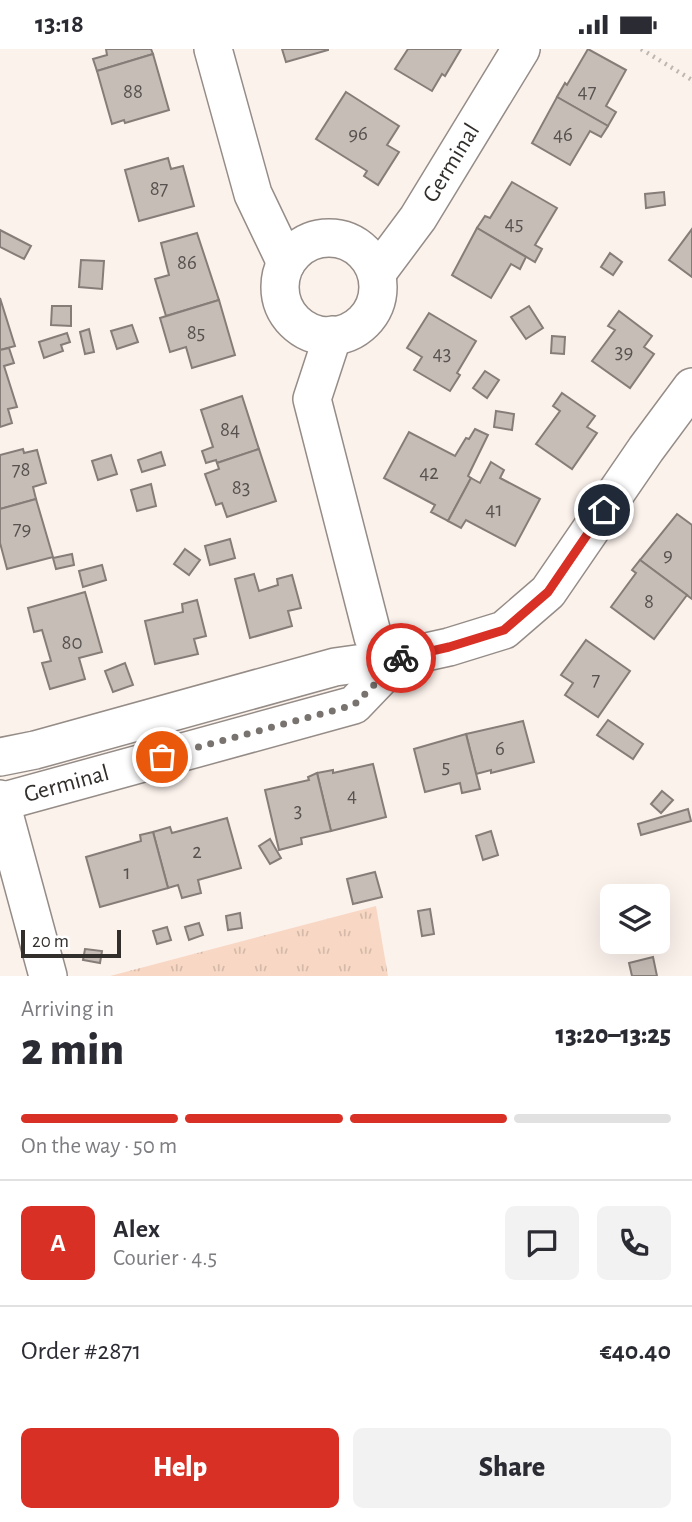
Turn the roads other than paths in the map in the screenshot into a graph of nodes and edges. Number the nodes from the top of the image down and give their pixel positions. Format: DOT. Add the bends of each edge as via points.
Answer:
graph roads {
  1 [pos="213,49"];
  2 [pos="521,49"];
  3 [pos="286,263"];
  4 [pos="377,273"];
  5 [pos="333,335"];
  6 [pos="692,387"];
  7 [pos="399,659"];
  8 [pos="0,757"];
  9 [pos="0,800"];
  10 [pos="48,976"];
  1 -- 3 [label="street" via="253,194"];
  2 -- 4 [label="street, Germinal" via="418,218"];
  3 -- 4 [label="street" via="307,243 335,237 368,255"];
  3 -- 5 [label="street" via="280,281 281,300 290,317 304,330"];
  4 -- 5 [label="street" via="378,293 372,311 360,325"];
  5 -- 7 [label="street" via="312,399 373,637"];
  6 -- 7 [label="street, Germinal" via="548,592 504,630"];
  7 -- 8 [label="street, Germinal" via="335,667"];
  7 -- 9 [label="street, Germinal" via="354,705"];
  9 -- 10 [label="street, Germinal"];
}
